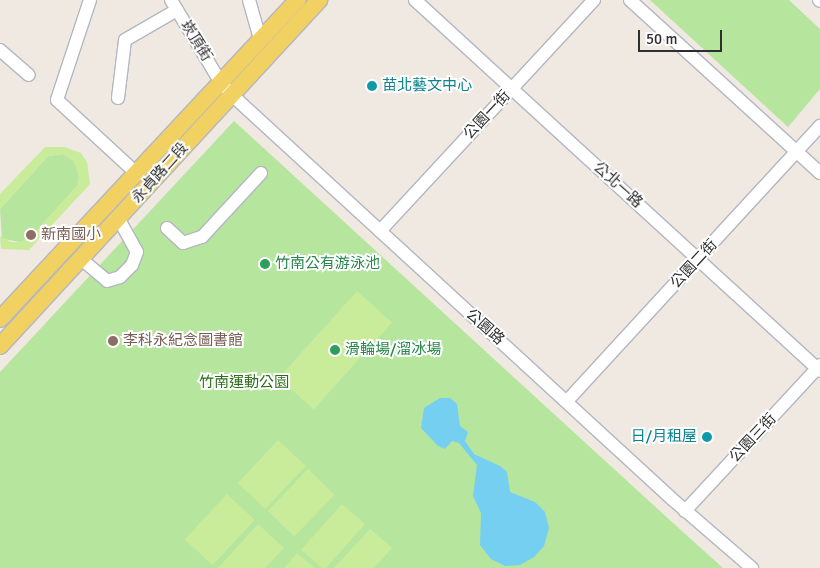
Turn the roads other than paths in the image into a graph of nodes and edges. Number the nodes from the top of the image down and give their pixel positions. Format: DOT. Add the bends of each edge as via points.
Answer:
graph roads {
  1 [pos="90,0"];
  2 [pos="249,0"];
  3 [pos="297,0"];
  4 [pos="319,0"];
  5 [pos="415,0"];
  6 [pos="594,0"];
  7 [pos="630,0"];
  8 [pos="174,5"];
  9 [pos="260,40"];
  10 [pos="0,50"];
  11 [pos="29,75"];
  12 [pos="220,83"];
  13 [pos="513,88"];
  14 [pos="232,95"];
  15 [pos="118,98"];
  16 [pos="820,126"];
  17 [pos="796,152"];
  18 [pos="136,173"];
  19 [pos="262,173"];
  20 [pos="820,173"];
  21 [pos="118,218"];
  22 [pos="167,228"];
  23 [pos="380,231"];
  24 [pos="80,258"];
  25 [pos="699,258"];
  26 [pos="0,319"];
  27 [pos="0,346"];
  28 [pos="819,368"];
  29 [pos="566,401"];
  30 [pos="685,511"];
  31 [pos="752,568"];
  1 -- 18 [label="street" via="57,100"];
  2 -- 9 [label="street"];
  3 -- 9 [label="main road, 永貞路二段"];
  4 -- 14 [label="main road, 永貞路二段"];
  5 -- 13 [label="street, 公北一路"];
  6 -- 13 [label="street, 公園一街"];
  7 -- 17 [label="street"];
  8 -- 12 [label="street, 崁頂街"];
  8 -- 15 [label="street" via="125,40"];
  9 -- 12 [label="main road, 永貞路二段"];
  10 -- 11 [label="street"];
  12 -- 14 [label="street, 公園路"];
  12 -- 18 [label="main road, 永貞路二段"];
  13 -- 23 [label="street, 公園一街"];
  13 -- 25 [label="street, 公北一路"];
  14 -- 21 [label="main road, 永貞路二段"];
  14 -- 23 [label="street, 公園路"];
  16 -- 17 [label="street, 公園二街"];
  17 -- 20 [label="street"];
  17 -- 25 [label="street, 公園二街"];
  18 -- 26 [label="main road, 永貞路二段"];
  19 -- 22 [label="street" via="202,237 183,243"];
  21 -- 24 [label="main road, 永貞路二段"];
  21 -- 24 [label="street" via="137,252 132,265 120,277 107,281"];
  23 -- 29 [label="street, 公園路"];
  24 -- 27 [label="main road, 永貞路二段"];
  25 -- 28 [label="street, 公北一路"];
  25 -- 29 [label="street, 公園二街"];
  28 -- 30 [label="street, 公園三街"];
  29 -- 30 [label="street, 公園路"];
  30 -- 31 [label="street, 公園路"];
}
